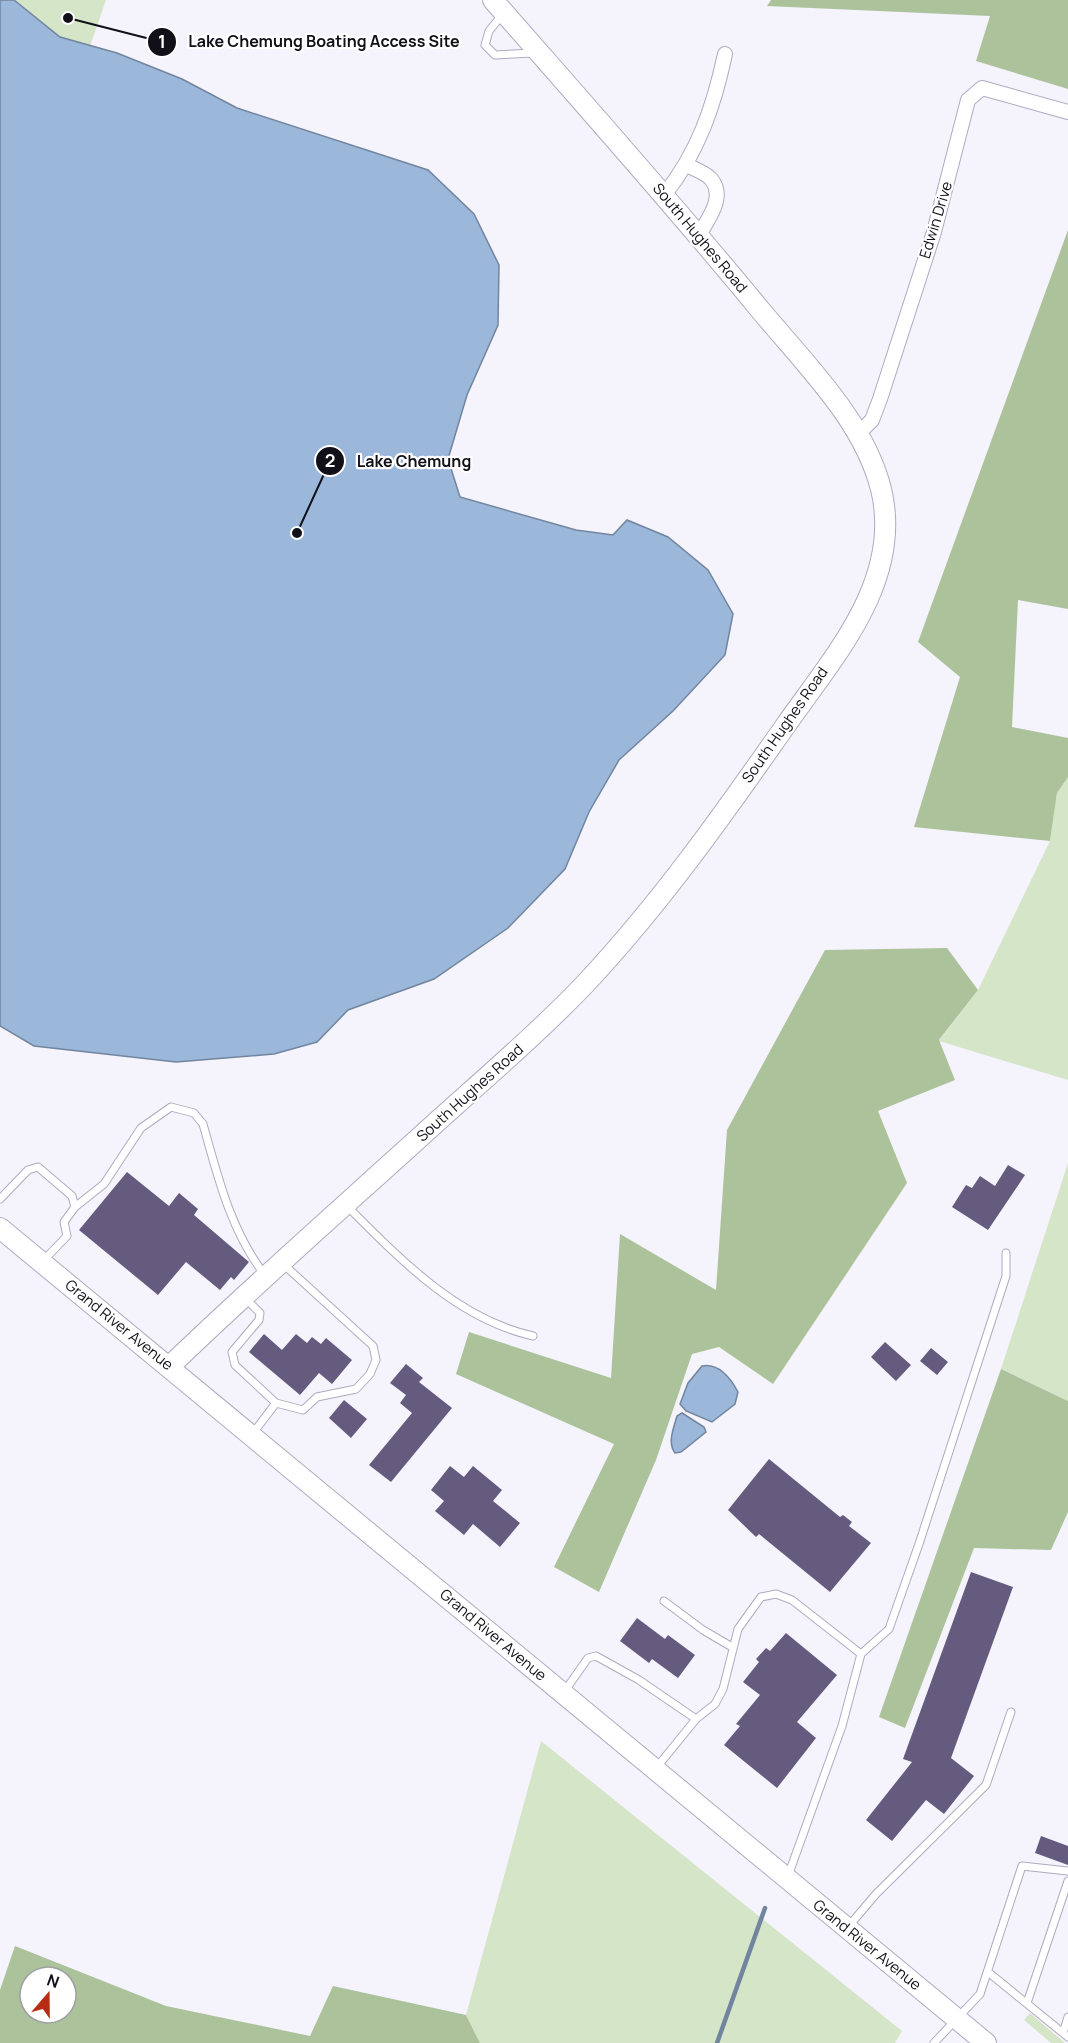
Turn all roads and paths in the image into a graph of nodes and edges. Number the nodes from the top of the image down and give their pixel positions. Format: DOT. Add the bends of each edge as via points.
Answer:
graph roads {
  1 [pos="498,6"];
  2 [pos="539,52"];
  3 [pos="725,54"];
  4 [pos="1068,112"];
  5 [pos="687,165"];
  6 [pos="664,195"];
  7 [pos="699,235"];
  8 [pos="857,435"];
  9 [pos="0,1199"];
  10 [pos="345,1204"];
  11 [pos="75,1207"];
  12 [pos="0,1228"];
  13 [pos="1006,1253"];
  14 [pos="280,1261"];
  15 [pos="42,1262"];
  16 [pos="265,1275"];
  17 [pos="243,1296"];
  18 [pos="533,1336"];
  19 [pos="170,1366"];
  20 [pos="276,1403"];
  21 [pos="252,1434"];
  22 [pos="664,1601"];
  23 [pos="732,1647"];
  24 [pos="861,1654"];
  25 [pos="563,1693"];
  26 [pos="1011,1712"];
  27 [pos="696,1719"];
  28 [pos="655,1769"];
  29 [pos="1068,1871"];
  30 [pos="786,1879"];
  31 [pos="1068,1881"];
  32 [pos="846,1929"];
  33 [pos="988,1972"];
  34 [pos="1027,2003"];
  35 [pos="1068,2017"];
  36 [pos="957,2019"];
  37 [pos="1065,2035"];
  38 [pos="934,2043"];
  39 [pos="986,2043"];
  1 -- 2 [label="street, South Hughes Road"];
  1 -- 2 [label="lane" via="485,45 495,55"];
  2 -- 6 [label="street, South Hughes Road"];
  3 -- 5 [label="street" via="707,119"];
  4 -- 8 [label="street, Edwin Drive" via="982,88 968,100 934,232 880,399 872,420"];
  5 -- 6 [label="street"];
  5 -- 7 [label="street" via="711,179 718,194 714,210"];
  6 -- 7 [label="street, South Hughes Road"];
  7 -- 8 [label="street, South Hughes Road" via="834,398"];
  8 -- 10 [label="street, South Hughes Road" via="881,489 886,534 878,578 842,645 736,796 632,931 531,1037"];
  9 -- 11 [label="lane" via="28,1170 38,1167 72,1196"];
  10 -- 14 [label="street, South Hughes Road"];
  10 -- 18 [label="lane" via="386,1244 464,1308 505,1330"];
  11 -- 15 [label="lane" via="64,1222 67,1236"];
  11 -- 16 [label="lane" via="104,1184 141,1128 171,1107 194,1113 203,1124 239,1234"];
  12 -- 15 [label="street, Grand River Avenue"];
  13 -- 24 [label="lane" via="1003,1286 889,1629"];
  14 -- 16 [label="street, South Hughes Road"];
  14 -- 20 [label="lane" via="373,1346 376,1360 370,1374 356,1389 317,1397 303,1410"];
  15 -- 19 [label="street, Grand River Avenue"];
  16 -- 17 [label="street, South Hughes Road"];
  17 -- 19 [label="street, South Hughes Road"];
  17 -- 20 [label="lane" via="260,1313 259,1320 232,1352 234,1365"];
  19 -- 21 [label="street, Grand River Avenue"];
  20 -- 21 [label="lane"];
  21 -- 25 [label="street, Grand River Avenue"];
  22 -- 23 [label="lane"];
  23 -- 24 [label="lane" via="738,1629 760,1597 777,1594 792,1600"];
  23 -- 27 [label="lane" via="719,1697"];
  24 -- 30 [label="lane" via="842,1726"];
  25 -- 27 [label="lane" via="588,1658 596,1656"];
  25 -- 28 [label="street, Grand River Avenue"];
  26 -- 32 [label="lane" via="986,1785"];
  27 -- 28 [label="lane"];
  28 -- 30 [label="street, Grand River Avenue"];
  29 -- 33 [label="lane" via="1022,1866"];
  30 -- 32 [label="street, Grand River Avenue"];
  31 -- 34 [label="lane"];
  32 -- 36 [label="street, Grand River Avenue"];
  33 -- 34 [label="lane"];
  33 -- 36 [label="lane" via="980,1994"];
  34 -- 37 [label="lane"];
  35 -- 37 [label="lane"];
  36 -- 38 [label="lane"];
  36 -- 39 [label="street, Grand River Avenue"];
}
